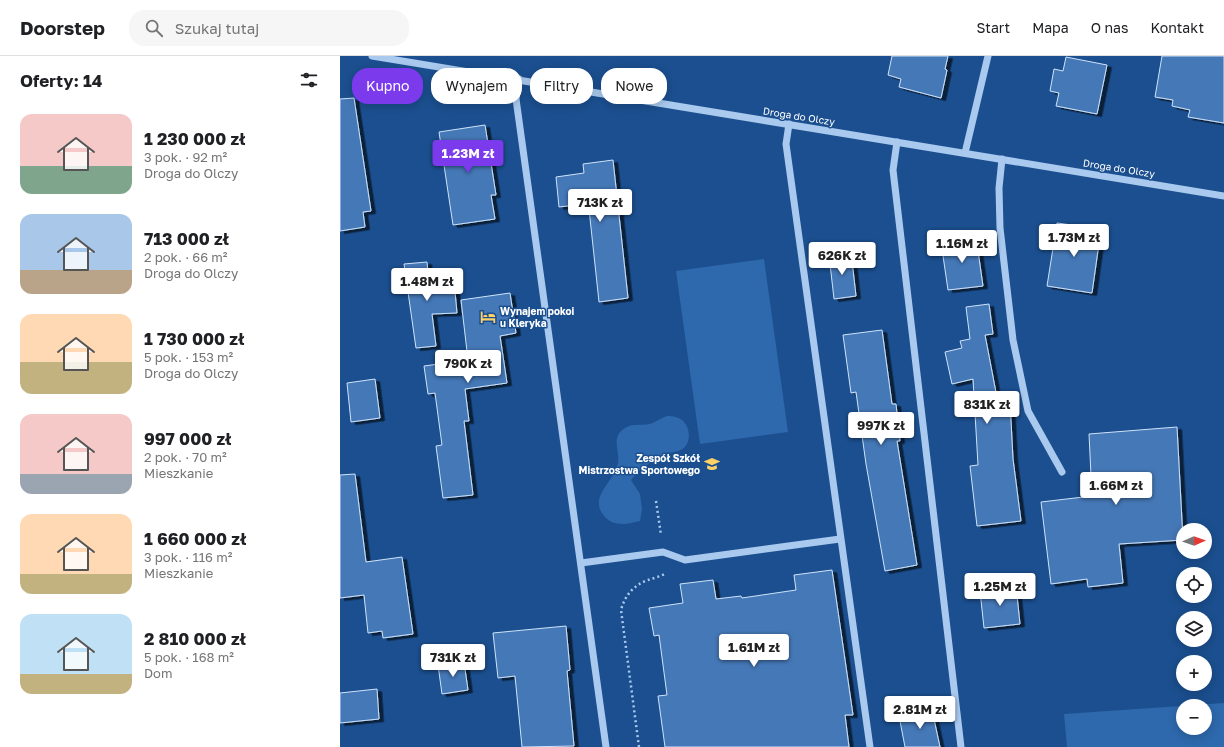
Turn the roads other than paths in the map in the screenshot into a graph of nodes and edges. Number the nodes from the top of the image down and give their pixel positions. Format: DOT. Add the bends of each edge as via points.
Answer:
graph roads {
  1 [pos="372,56"];
  2 [pos="988,56"];
  3 [pos="449,68"];
  4 [pos="522,80"];
  5 [pos="517,104"];
  6 [pos="789,124"];
  7 [pos="897,142"];
  8 [pos="965,153"];
  9 [pos="1002,159"];
  10 [pos="1224,196"];
  11 [pos="1062,472"];
  12 [pos="840,539"];
  13 [pos="581,563"];
  14 [pos="606,747"];
  15 [pos="870,747"];
  16 [pos="961,747"];
  1 -- 3 [label="street, Droga do Olczy"];
  2 -- 8 [label="street"];
  4 -- 6 [label="street, Droga do Olczy"];
  5 -- 13 [label="street"];
  6 -- 7 [label="street, Droga do Olczy"];
  6 -- 12 [label="street" via="786,144"];
  7 -- 8 [label="street, Droga do Olczy"];
  7 -- 16 [label="street" via="893,170"];
  8 -- 9 [label="street, Droga do Olczy"];
  9 -- 10 [label="street, Droga do Olczy"];
  9 -- 11 [label="street" via="999,188 1000,228 1013,340 1028,411"];
  12 -- 13 [label="street" via="685,560 663,552"];
  12 -- 15 [label="street"];
  13 -- 14 [label="street"];
}
